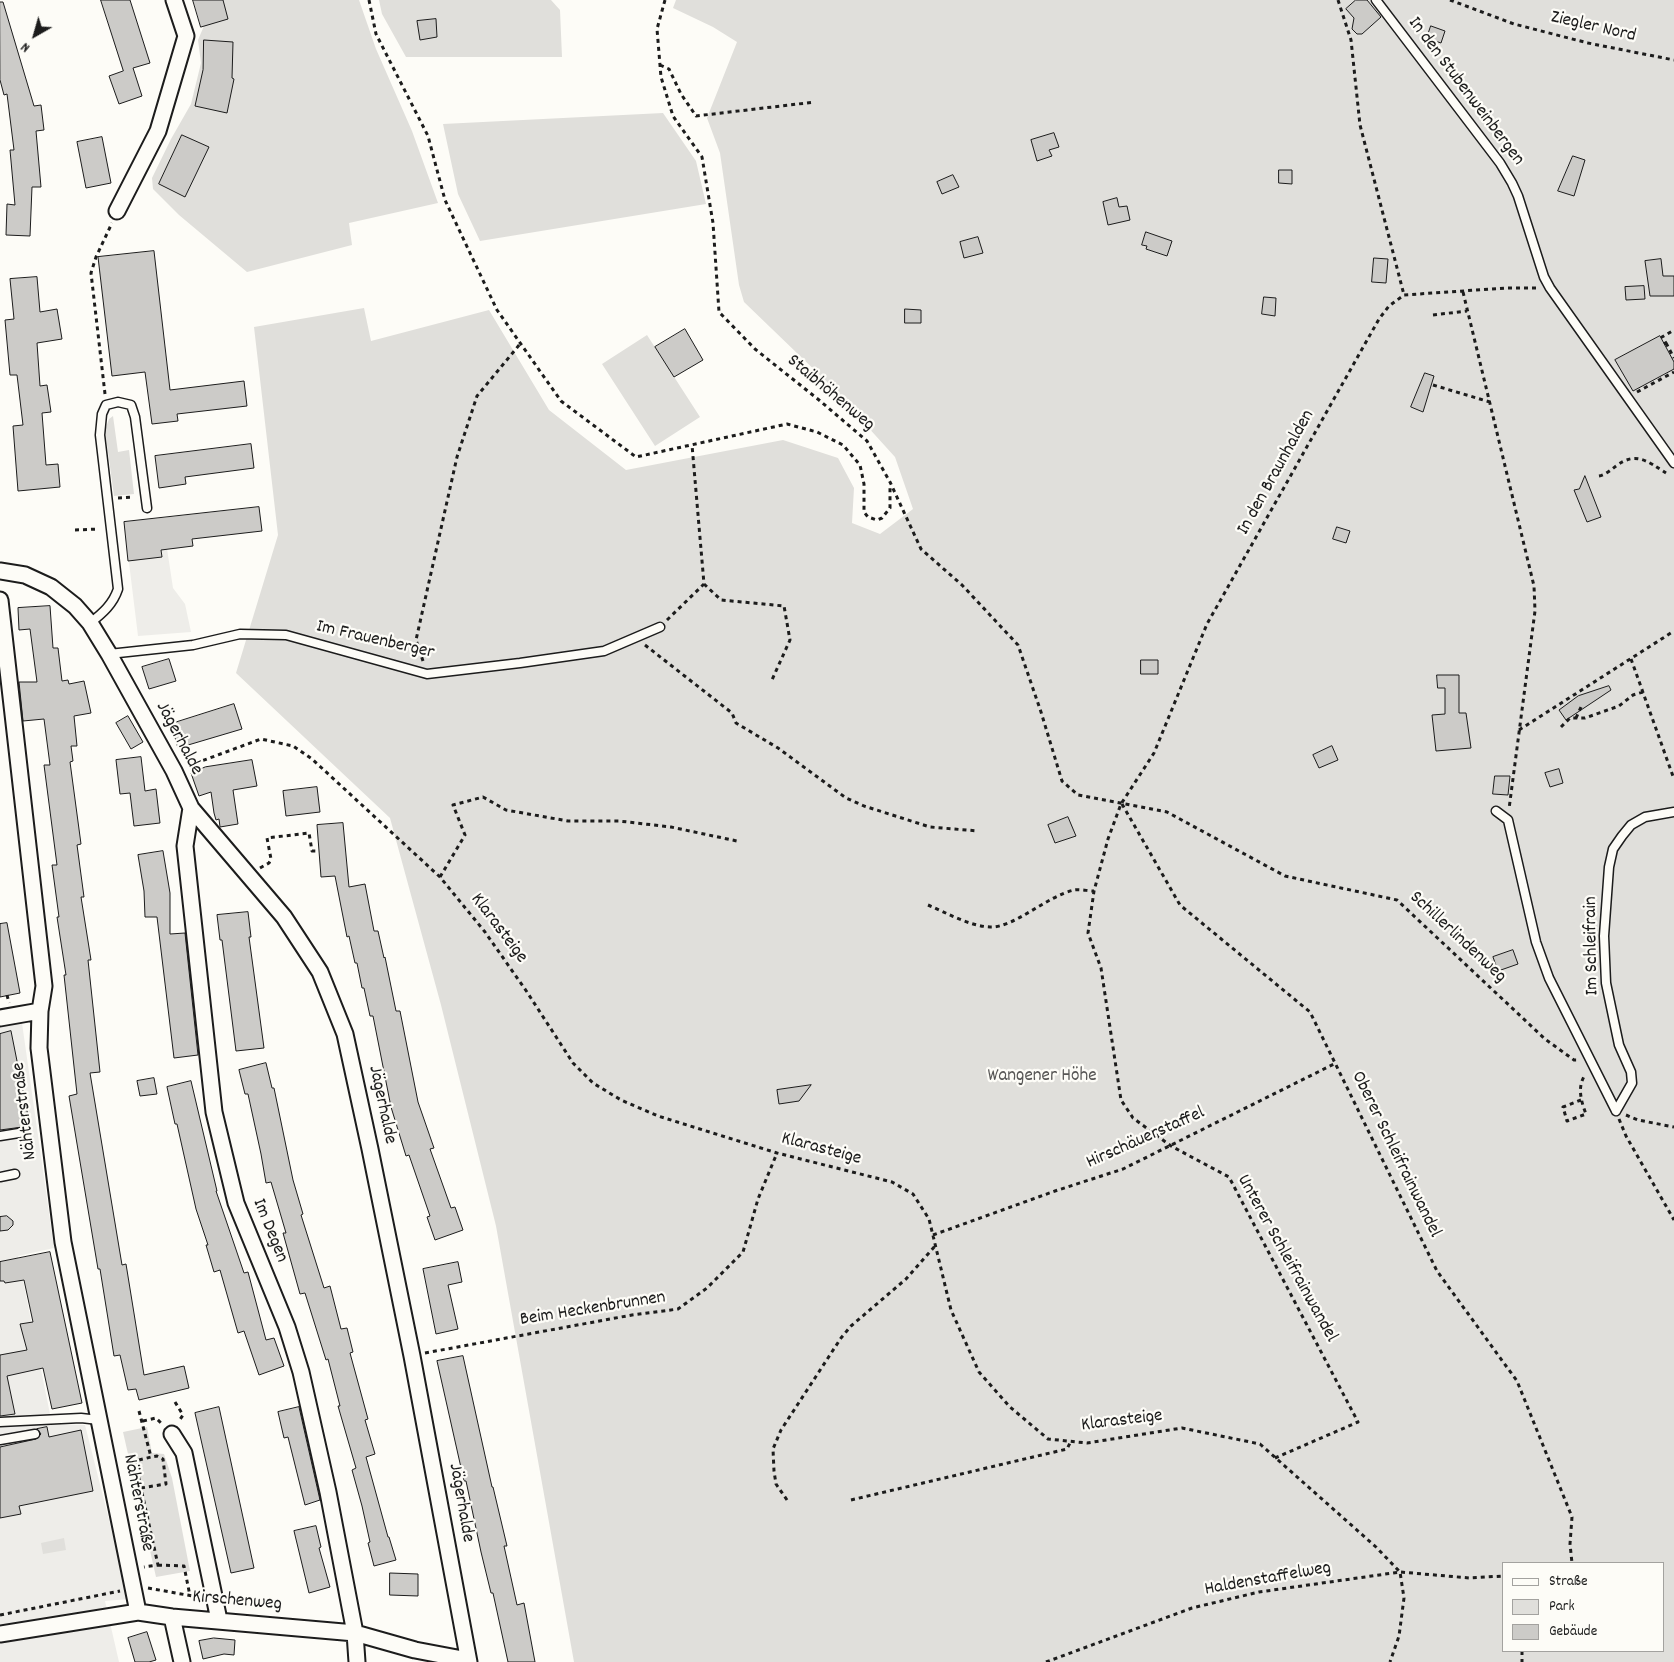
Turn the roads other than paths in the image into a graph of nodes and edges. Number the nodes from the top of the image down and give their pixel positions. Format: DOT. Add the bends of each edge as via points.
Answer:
graph roads {
  1 [pos="174,0"];
  2 [pos="1376,0"];
  3 [pos="118,211"];
  4 [pos="1674,463"];
  5 [pos="147,508"];
  6 [pos="0,571"];
  7 [pos="0,600"];
  8 [pos="90,623"];
  9 [pos="660,627"];
  10 [pos="109,654"];
  11 [pos="191,808"];
  12 [pos="1496,811"];
  13 [pos="1674,812"];
  14 [pos="40,1011"];
  15 [pos="0,1018"];
  16 [pos="24,1132"];
  17 [pos="0,1136"];
  18 [pos="15,1174"];
  19 [pos="0,1177"];
  20 [pos="99,1420"];
  21 [pos="0,1422"];
  22 [pos="35,1434"];
  23 [pos="172,1434"];
  24 [pos="0,1440"];
  25 [pos="138,1612"];
  26 [pos="172,1617"];
  27 [pos="219,1620"];
  28 [pos="355,1633"];
  29 [pos="0,1634"];
  30 [pos="468,1661"];
  31 [pos="182,1662"];
  32 [pos="357,1662"];
  1 -- 3 [label="street" via="186,36 158,131"];
  2 -- 4 [label="lane, In den Stubenweinbergen" via="1508,176 1550,288"];
  5 -- 8 [label="lane" via="131,404 118,402 106,405 100,435 118,589 104,612"];
  6 -- 8 [label="street, Jägerhalde" via="25,575 51,587"];
  7 -- 14 [label="street, Nähterstraße" via="44,986"];
  8 -- 10 [label="street, Jägerhalde"];
  9 -- 10 [label="lane, Im Frauenberger" via="604,651 427,674 286,635 240,634 193,645"];
  10 -- 11 [label="street, Jägerhalde"];
  11 -- 28 [label="street, Im Degen" via="185,846 214,1112 236,1204 287,1326 301,1372"];
  11 -- 30 [label="street, Jägerhalde" via="284,917 320,972 345,1034 412,1356"];
  12 -- 13 [label="lane, Im Schleifrain" via="1508,820 1536,942 1549,978 1616,1111 1632,1083 1631,1072 1619,1045 1606,983 1604,936 1609,867 1613,849 1631,825 1645,816"];
  14 -- 15 [label="street"];
  14 -- 20 [label="street, Nähterstraße" via="39,1048 63,1242"];
  16 -- 17 [label="lane"];
  18 -- 19 [label="lane"];
  20 -- 21 [label="lane"];
  20 -- 25 [label="street, Nähterstraße"];
  22 -- 24 [label="lane"];
  23 -- 27 [label="street" via="184,1453"];
  25 -- 26 [label="street, Kirschenweg"];
  25 -- 29 [label="street, Kirschenweg"];
  26 -- 27 [label="street, Kirschenweg"];
  26 -- 31 [label="street"];
  27 -- 28 [label="street, Kirschenweg"];
  28 -- 30 [label="street, Kirschenweg"];
  28 -- 32 [label="street, Im Degen"];
}
